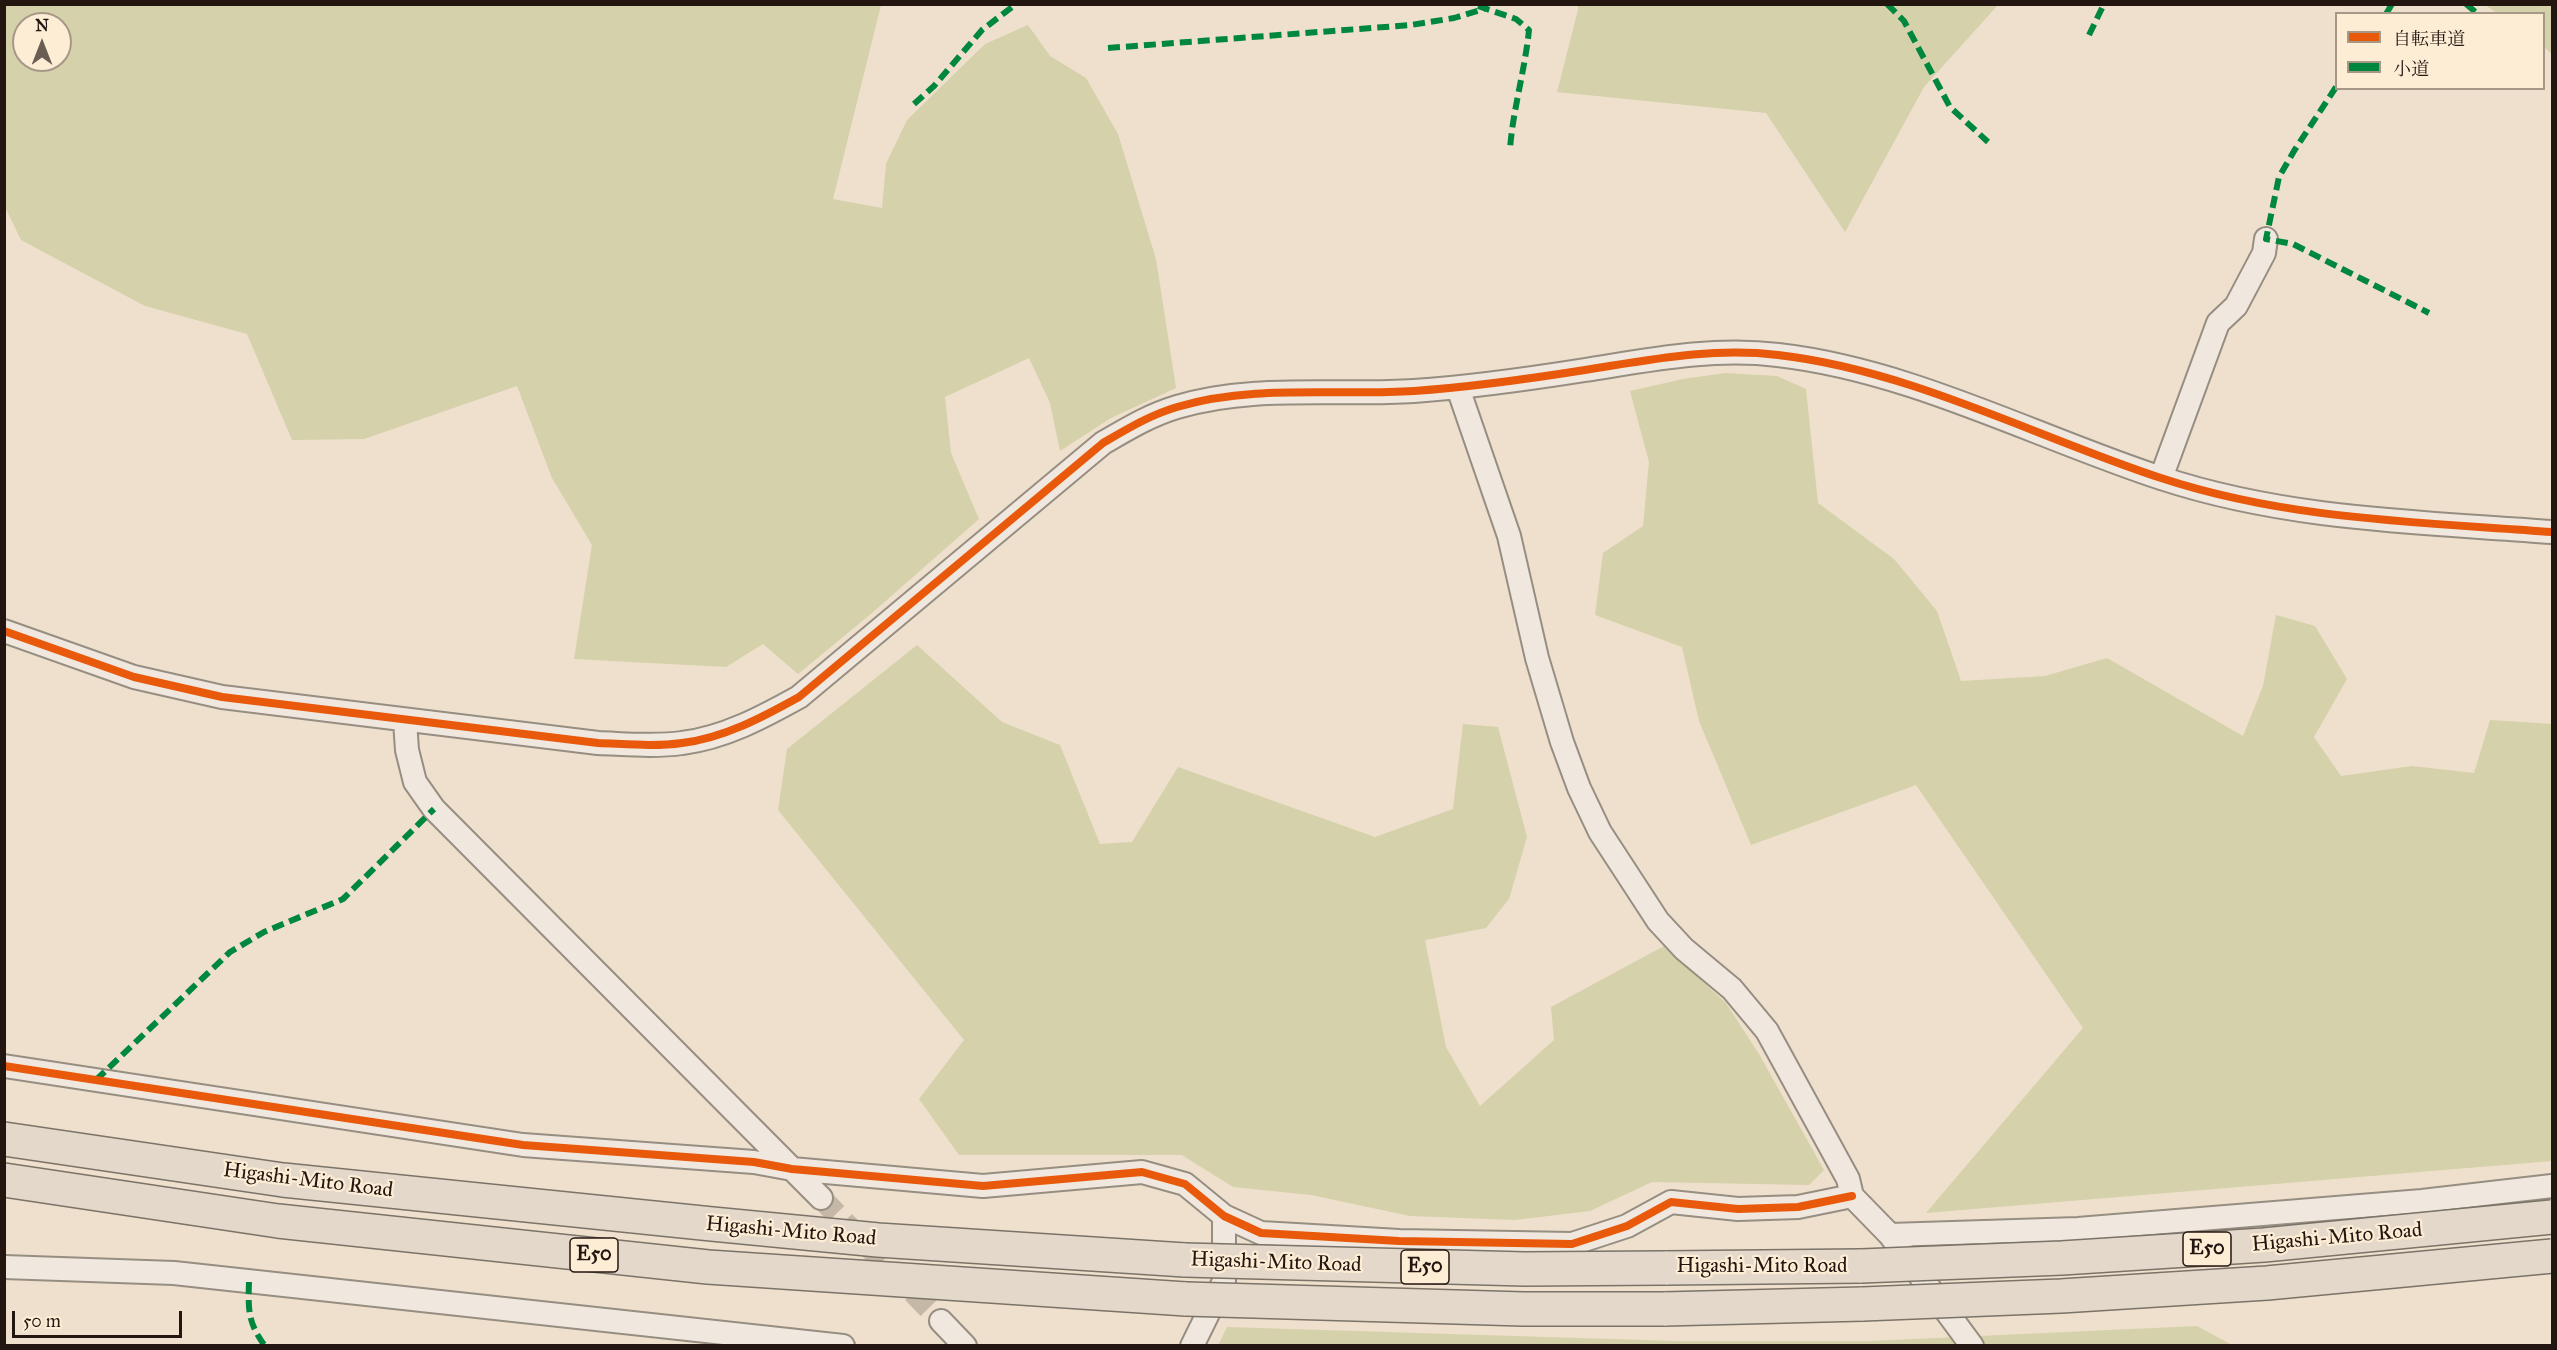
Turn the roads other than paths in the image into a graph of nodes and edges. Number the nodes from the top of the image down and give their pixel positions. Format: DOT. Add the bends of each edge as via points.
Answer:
graph roads {
  1 [pos="2266,239"];
  2 [pos="1458,388"];
  3 [pos="2161,478"];
  4 [pos="2553,532"];
  5 [pos="4,631"];
  6 [pos="405,721"];
  7 [pos="4,1066"];
  8 [pos="4,1139"];
  9 [pos="792,1169"];
  10 [pos="4,1180"];
  11 [pos="2553,1186"];
  12 [pos="1852,1196"];
  13 [pos="821,1198"];
  14 [pos="1224,1216"];
  15 [pos="2553,1217"];
  16 [pos="1890,1235"];
  17 [pos="2553,1256"];
  18 [pos="4,1267"];
  19 [pos="941,1322"];
  20 [pos="843,1346"];
  21 [pos="965,1346"];
  22 [pos="1192,1346"];
  23 [pos="1972,1346"];
  1 -- 3 [label="street" via="2264,253 2236,306 2218,323"];
  2 -- 3 [label="street" via="1676,355 1774,354 1821,361 1894,380"];
  2 -- 6 [label="street" via="1380,393 1251,393 1207,399 1141,421 1103,443 799,696 758,720 722,733 684,743 647,746"];
  2 -- 12 [label="street" via="1509,536 1537,658 1562,742 1600,832 1658,921 1684,949 1732,989 1767,1031 1848,1179"];
  3 -- 4 [label="street" via="2249,503 2315,514"];
  5 -- 6 [label="street" via="134,677 222,697"];
  6 -- 9 [label="street" via="406,750 415,782 434,809"];
  7 -- 9 [label="street" via="523,1145 754,1162"];
  8 -- 15 [label="highway, Higashi-Mito Road / E50, bridge" via="283,1180 712,1224 878,1240 1185,1260 1525,1269 1861,1266 2264,1245"];
  9 -- 13 [label="street"];
  9 -- 14 [label="street" via="983,1186 1142,1172 1185,1184"];
  10 -- 17 [label="highway, Higashi-Mito Road / E50, bridge" via="278,1221 708,1267 1186,1299 1523,1309 1863,1304 2267,1283"];
  11 -- 16 [label="street" via="2422,1201 2078,1229"];
  12 -- 14 [label="street" via="1798,1207 1738,1209 1671,1202 1627,1226 1572,1244 1399,1241 1261,1233"];
  12 -- 16 [label="street"];
  14 -- 22 [label="street" via="1224,1281"];
  16 -- 23 [label="street"];
  18 -- 20 [label="street" via="174,1273"];
  19 -- 21 [label="street"];
}
